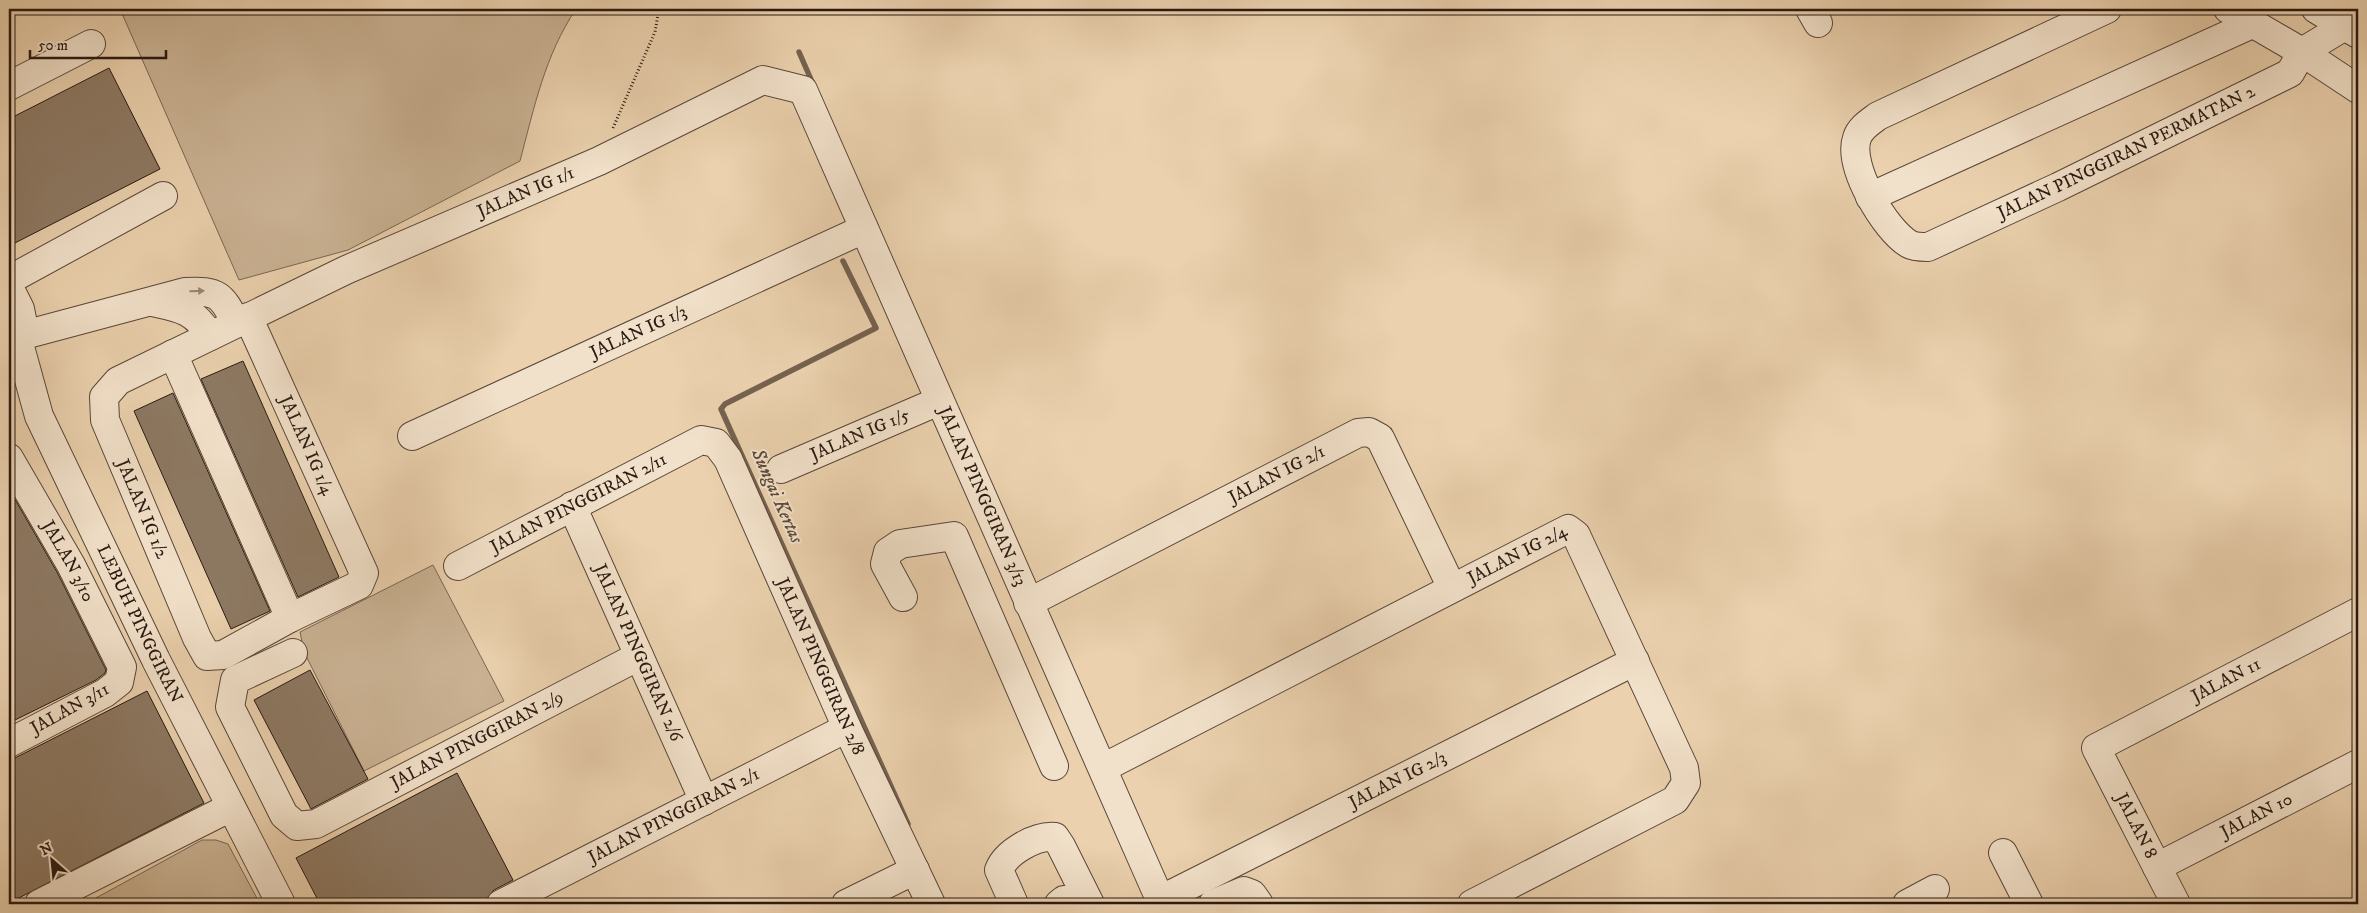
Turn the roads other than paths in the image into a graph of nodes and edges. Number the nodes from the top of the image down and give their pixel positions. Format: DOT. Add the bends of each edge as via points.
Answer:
graph roads {
  1 [pos="2107,9"];
  2 [pos="2228,9"];
  3 [pos="2316,9"];
  4 [pos="2252,24"];
  5 [pos="2354,26"];
  6 [pos="91,44"];
  7 [pos="2302,52"];
  8 [pos="9,86"];
  9 [pos="2358,89"];
  10 [pos="803,90"];
  11 [pos="163,196"];
  12 [pos="1870,197"];
  13 [pos="864,229"];
  14 [pos="9,280"];
  15 [pos="9,291"];
  16 [pos="150,302"];
  17 [pos="242,320"];
  18 [pos="17,336"];
  19 [pos="210,336"];
  20 [pos="173,354"];
  21 [pos="118,382"];
  22 [pos="939,401"];
  23 [pos="412,436"];
  24 [pos="700,440"];
  25 [pos="9,458"];
  26 [pos="781,469"];
  27 [pos="572,506"];
  28 [pos="992,521"];
  29 [pos="954,536"];
  30 [pos="458,566"];
  31 [pos="1452,588"];
  32 [pos="903,597"];
  33 [pos="1028,603"];
  34 [pos="2358,612"];
  35 [pos="290,618"];
  36 [pos="293,653"];
  37 [pos="639,656"];
  38 [pos="1635,661"];
  39 [pos="122,667"];
  40 [pos="847,728"];
  41 [pos="9,743"];
  42 [pos="2096,748"];
  43 [pos="2358,764"];
  44 [pos="1054,766"];
  45 [pos="1103,768"];
  46 [pos="704,801"];
  47 [pos="231,807"];
  48 [pos="2003,853"];
  49 [pos="2156,867"];
  50 [pos="915,870"];
  51 [pos="1935,889"];
  52 [pos="510,902"];
  53 [pos="1161,902"];
  54 [pos="1071,903"];
  55 [pos="39,904"];
  56 [pos="281,904"];
  57 [pos="846,904"];
  58 [pos="931,904"];
  59 [pos="1014,904"];
  60 [pos="1213,904"];
  61 [pos="1259,904"];
  62 [pos="1472,904"];
  63 [pos="1907,904"];
  64 [pos="2029,904"];
  65 [pos="2176,904"];
  1 -- 12 [label="street" via="1878,116 1865,126 1857,137 1854,154"];
  2 -- 4 [label="street"];
  3 -- 5 [label="street"];
  4 -- 7 [label="street"];
  4 -- 12 [label="street"];
  5 -- 7 [label="street"];
  6 -- 8 [label="street"];
  7 -- 9 [label="street"];
  7 -- 12 [label="street, JALAN PINGGIRAN PERMATAN 2" via="2290,73 1928,247 1910,246 1894,233"];
  10 -- 13 [label="street, JALAN PINGGIRAN 3/13"];
  10 -- 17 [label="street, JALAN IG 1/1" via="763,80 599,161 346,270"];
  11 -- 14 [label="street"];
  13 -- 22 [label="street, JALAN PINGGIRAN 3/13"];
  13 -- 23 [label="street, JALAN IG 1/3"];
  15 -- 18 [label="street, LEBUH PINGGIRAN" via="20,309"];
  16 -- 17 [label="street, JALAN IG 1/4, one-way" via="185,292 206,291 224,300"];
  16 -- 18 [label="street, JALAN IG 1/4"];
  16 -- 19 [label="street" via="194,314"];
  17 -- 19 [label="street, JALAN IG 1/1"];
  17 -- 35 [label="street, JALAN IG 1/4" via="364,573 359,585"];
  18 -- 47 [label="street, LEBUH PINGGIRAN" via="39,416 156,660"];
  19 -- 20 [label="street, JALAN IG 1/1"];
  20 -- 21 [label="street, JALAN IG 1/1"];
  20 -- 35 [label="street"];
  21 -- 35 [label="street, JALAN IG 1/2" via="104,397 105,420 207,656 223,655"];
  22 -- 26 [label="street, JALAN IG 1/5"];
  22 -- 28 [label="street, JALAN PINGGIRAN 3/13"];
  24 -- 27 [label="street, JALAN PINGGIRAN 2/11"];
  24 -- 40 [label="street, JALAN PINGGIRAN 2/8" via="716,443 728,459"];
  25 -- 39 [label="street, JALAN 3/10" via="71,565"];
  27 -- 30 [label="street, JALAN PINGGIRAN 2/11"];
  27 -- 37 [label="street, JALAN PINGGIRAN 2/6"];
  28 -- 29 [label="street"];
  28 -- 33 [label="street, JALAN PINGGIRAN 3/13"];
  29 -- 32 [label="street" via="900,544 888,552 885,564"];
  29 -- 44 [label="street"];
  31 -- 33 [label="street, JALAN IG 2/1" via="1380,438 1369,432 1358,433"];
  31 -- 38 [label="street, JALAN IG 2/4" via="1568,529 1576,535"];
  31 -- 45 [label="street, JALAN IG 2/4"];
  33 -- 45 [label="street, JALAN PINGGIRAN 3/13"];
  34 -- 42 [label="street, JALAN 11"];
  36 -- 37 [label="street, JALAN PINGGIRAN 2/9" via="235,680 230,707 284,815 297,826 316,824"];
  37 -- 46 [label="street, JALAN PINGGIRAN 2/6"];
  38 -- 53 [label="street, JALAN IG 2/3"];
  38 -- 62 [label="street, JALAN IG 2/4" via="1684,768 1686,783 1675,800"];
  39 -- 41 [label="street, JALAN 3/11" via="118,682 105,693"];
  40 -- 46 [label="street, JALAN PINGGIRAN 2/1"];
  40 -- 50 [label="street, JALAN PINGGIRAN 2/8"];
  42 -- 49 [label="street, JALAN 8"];
  43 -- 49 [label="street, JALAN 10"];
  45 -- 53 [label="street, JALAN PINGGIRAN 3/13"];
  46 -- 52 [label="street, JALAN PINGGIRAN 2/1"];
  47 -- 55 [label="street"];
  47 -- 56 [label="street, LEBUH PINGGIRAN"];
  48 -- 64 [label="street"];
  49 -- 65 [label="street, JALAN 8"];
  50 -- 57 [label="street"];
  50 -- 58 [label="street, JALAN PINGGIRAN 2/8"];
  51 -- 63 [label="street"];
  54 -- 59 [label="street" via="1060,846 1055,838 1048,837 1021,847 1001,864 999,870"];
  60 -- 61 [label="street" via="1244,890 1252,894"];
}
